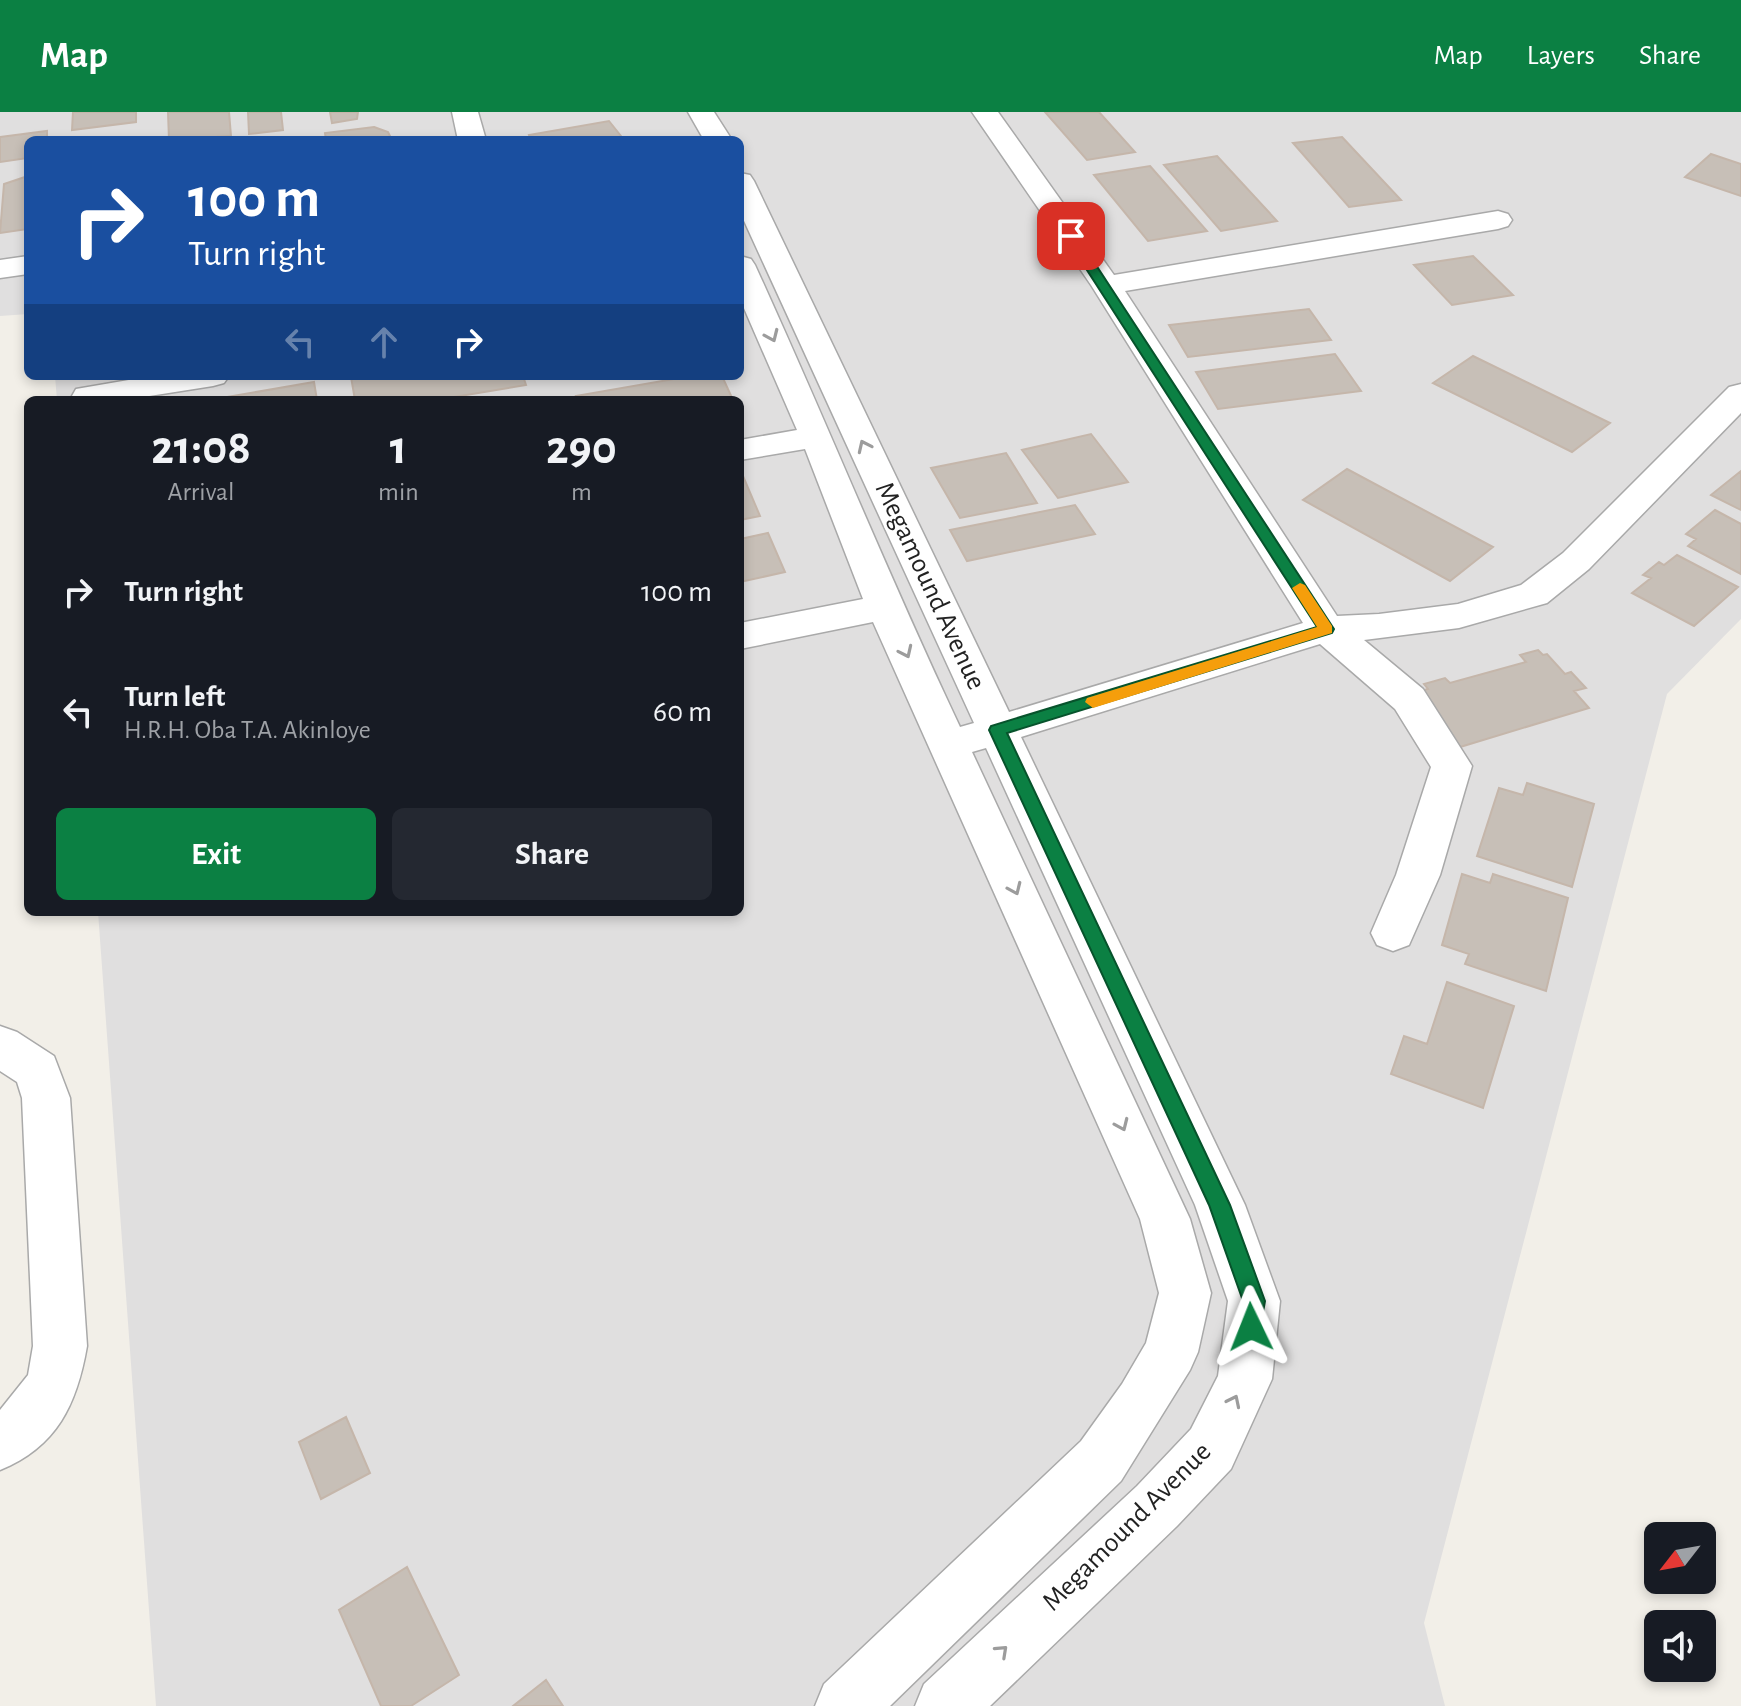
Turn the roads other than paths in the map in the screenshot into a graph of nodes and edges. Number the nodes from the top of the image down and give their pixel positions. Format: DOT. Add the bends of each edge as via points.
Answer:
graph roads {
  1 [pos="465,112"];
  2 [pos="985,112"];
  3 [pos="688,118"];
  4 [pos="471,136"];
  5 [pos="713,136"];
  6 [pos="744,190"];
  7 [pos="1498,220"];
  8 [pos="24,266"];
  9 [pos="0,269"];
  10 [pos="744,283"];
  11 [pos="1106,285"];
  12 [pos="188,380"];
  13 [pos="1741,394"];
  14 [pos="88,396"];
  15 [pos="817,437"];
  16 [pos="744,449"];
  17 [pos="885,607"];
  18 [pos="1326,629"];
  19 [pos="744,635"];
  20 [pos="997,730"];
  21 [pos="949,745"];
  22 [pos="1393,933"];
  23 [pos="0,1046"];
  24 [pos="0,1443"];
  25 [pos="846,1706"];
  26 [pos="946,1706"];
  1 -- 4 [label="street"];
  2 -- 11 [label="street"];
  3 -- 5 [label="street"];
  20 -- 6 [label="street, Megamound Avenue, one-way"];
  7 -- 11 [label="street"];
  8 -- 9 [label="street"];
  10 -- 15 [label="street, Megamound Avenue, one-way"];
  11 -- 18 [label="street"];
  12 -- 14 [label="street"];
  13 -- 18 [label="street" via="1576,561 1534,594 1459,616"];
  15 -- 16 [label="street"];
  15 -- 17 [label="street, Megamound Avenue"];
  17 -- 19 [label="street"];
  17 -- 21 [label="street, Megamound Avenue, one-way"];
  18 -- 20 [label="street"];
  18 -- 22 [label="street" via="1409,699 1452,766 1418,875"];
  20 -- 21 [label="street"];
  26 -- 20 [label="street, Megamound Avenue, one-way" via="1211,1449 1245,1379 1254,1301 1220,1205"];
  21 -- 25 [label="street, Megamound Avenue, one-way" via="1165,1219 1185,1293 1171,1352 1101,1461"];
  23 -- 24 [label="street" via="37,1070 46,1098 60,1346 53,1386 22,1427"];
}
